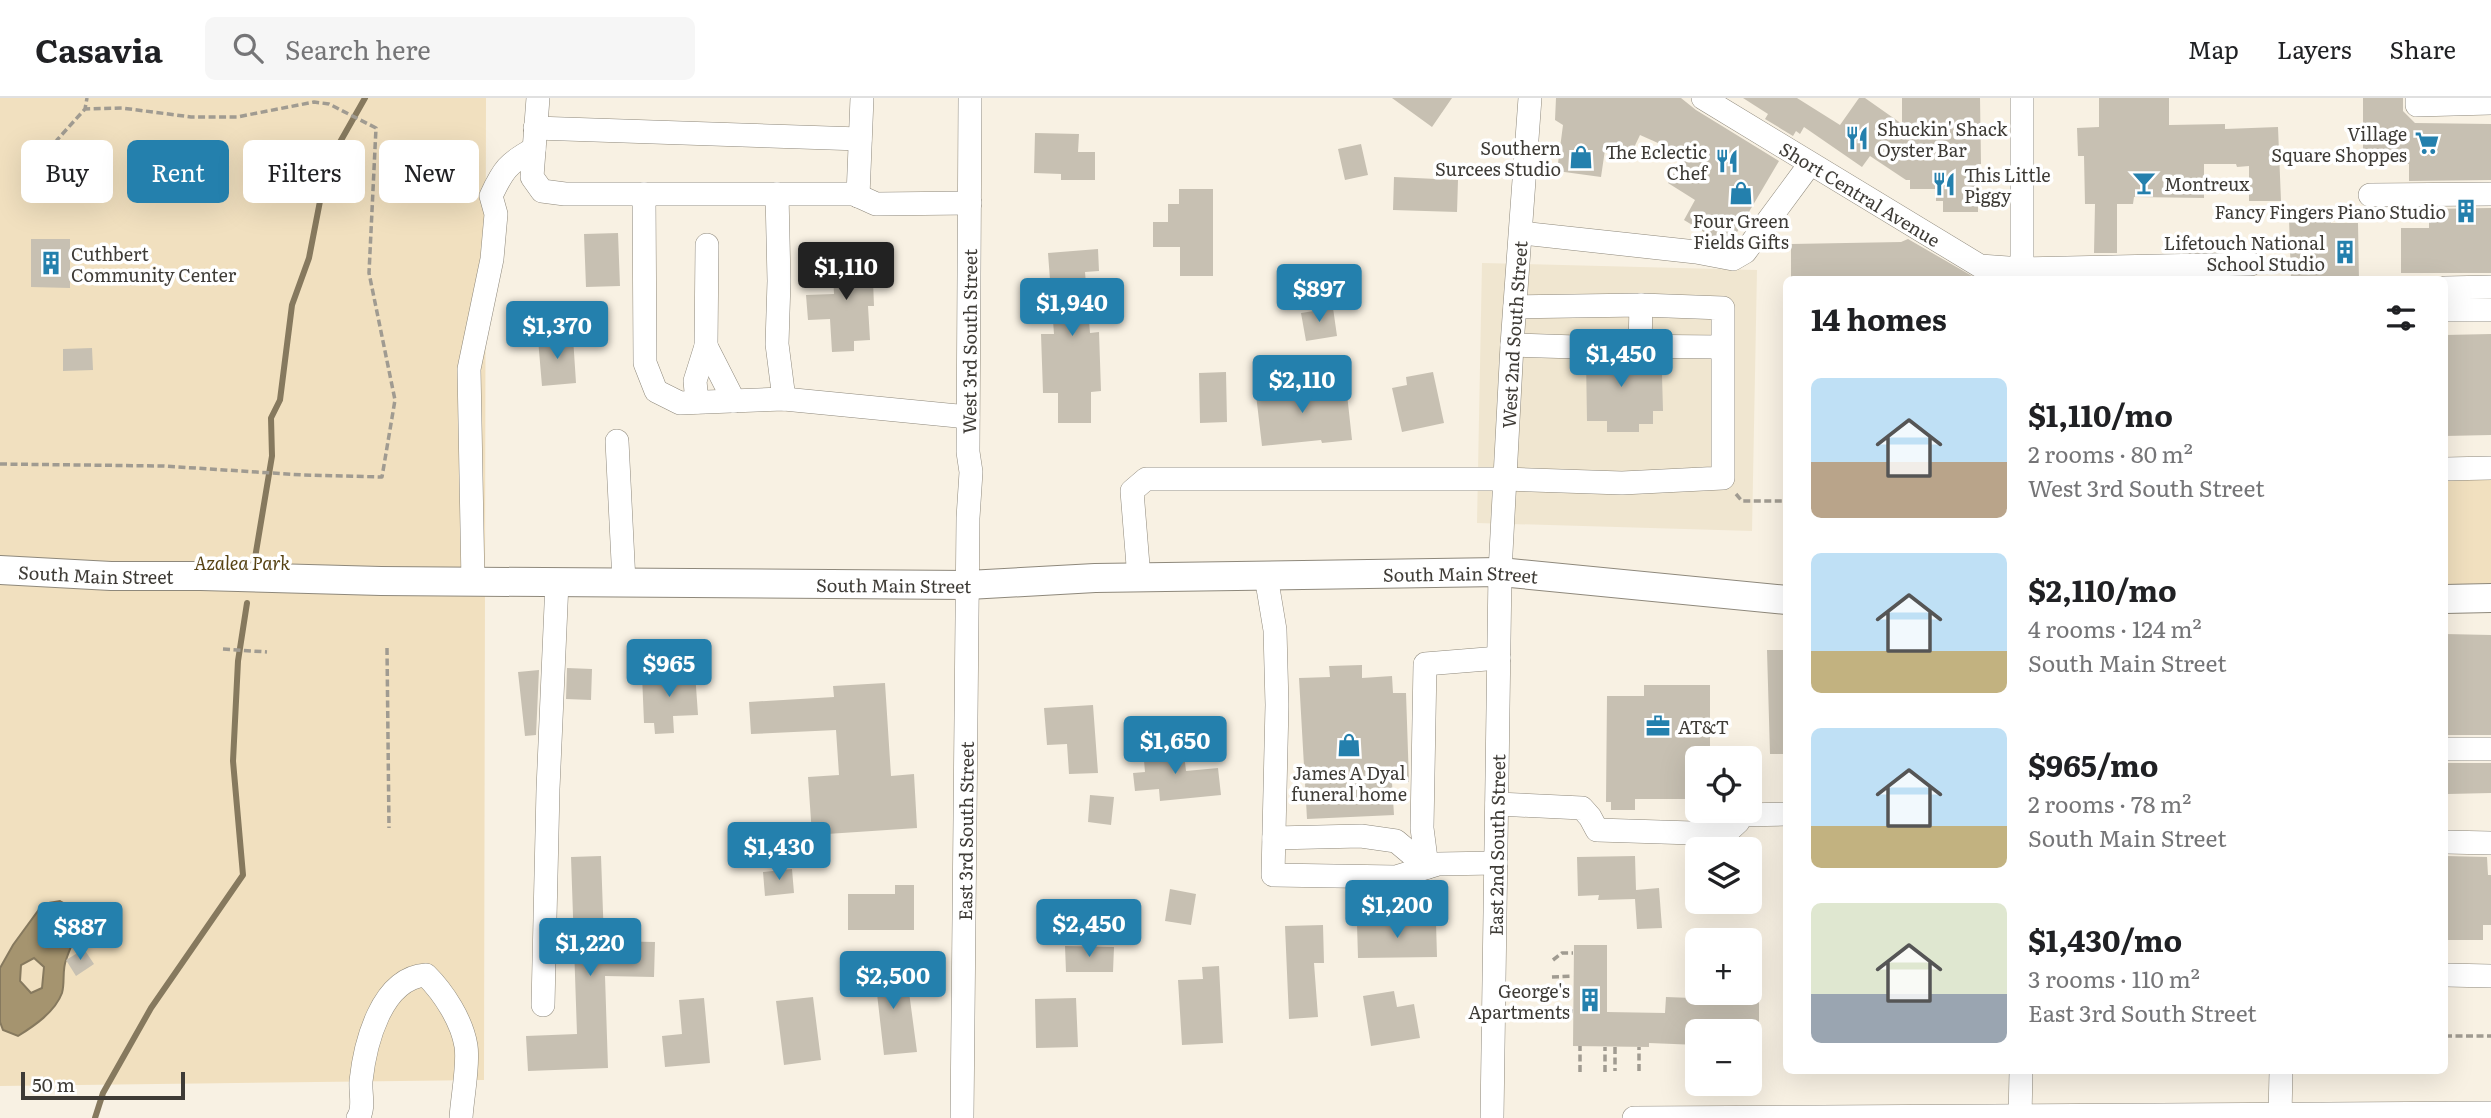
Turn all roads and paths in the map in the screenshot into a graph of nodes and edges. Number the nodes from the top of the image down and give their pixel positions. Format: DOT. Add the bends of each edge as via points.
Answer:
graph roads {
  1 [pos="87,98"];
  2 [pos="538,98"];
  3 [pos="862,98"];
  4 [pos="970,98"];
  5 [pos="1530,98"];
  6 [pos="1703,98"];
  7 [pos="2022,98"];
  8 [pos="2417,98"];
  9 [pos="2491,103"];
  10 [pos="85,109"];
  11 [pos="535,139"];
  12 [pos="860,139"];
  13 [pos="57,140"];
  14 [pos="1805,161"];
  15 [pos="644,194"];
  16 [pos="777,194"];
  17 [pos="2491,194"];
  18 [pos="2370,195"];
  19 [pos="858,196"];
  20 [pos="970,204"];
  21 [pos="1522,233"];
  22 [pos="707,245"];
  23 [pos="2251,264"];
  24 [pos="2022,274"];
  25 [pos="2448,288"];
  26 [pos="2491,288"];
  27 [pos="1641,305"];
  28 [pos="1515,307"];
  29 [pos="2448,310"];
  30 [pos="2491,310"];
  31 [pos="1512,345"];
  32 [pos="706,346"];
  33 [pos="1609,346"];
  34 [pos="1576,347"];
  35 [pos="1640,347"];
  36 [pos="1723,347"];
  37 [pos="784,399"];
  38 [pos="734,401"];
  39 [pos="697,402"];
  40 [pos="968,417"];
  41 [pos="617,441"];
  42 [pos="0,464"];
  43 [pos="2491,468"];
  44 [pos="2448,469"];
  45 [pos="1723,478"];
  46 [pos="1505,479"];
  47 [pos="1783,501"];
  48 [pos="0,570"];
  49 [pos="1500,572"];
  50 [pos="1266,576"];
  51 [pos="1139,578"];
  52 [pos="473,582"];
  53 [pos="557,582"];
  54 [pos="624,582"];
  55 [pos="968,585"];
  56 [pos="2491,598"];
  57 [pos="2448,599"];
  58 [pos="1783,600"];
  59 [pos="387,648"];
  60 [pos="223,649"];
  61 [pos="267,652"];
  62 [pos="1499,657"];
  63 [pos="2448,749"];
  64 [pos="2491,749"];
  65 [pos="1496,804"];
  66 [pos="1762,813"];
  67 [pos="1783,814"];
  68 [pos="1737,823"];
  69 [pos="389,828"];
  70 [pos="1274,838"];
  71 [pos="2448,842"];
  72 [pos="2491,843"];
  73 [pos="1496,863"];
  74 [pos="1427,867"];
  75 [pos="1573,953"];
  76 [pos="1553,960"];
  77 [pos="2448,975"];
  78 [pos="1552,976"];
  79 [pos="1573,976"];
  80 [pos="2491,976"];
  81 [pos="1552,987"];
  82 [pos="1573,988"];
  83 [pos="543,1006"];
  84 [pos="1550,1010"];
  85 [pos="1573,1011"];
  86 [pos="2448,1036"];
  87 [pos="2491,1036"];
  88 [pos="1580,1046"];
  89 [pos="1605,1047"];
  90 [pos="1615,1047"];
  91 [pos="1639,1047"];
  92 [pos="1615,1071"];
  93 [pos="1639,1071"];
  94 [pos="1580,1072"];
  95 [pos="1605,1072"];
  96 [pos="2021,1074"];
  97 [pos="2281,1074"];
  98 [pos="2491,1113"];
  99 [pos="2280,1115"];
  100 [pos="2020,1117"];
  101 [pos="358,1118"];
  102 [pos="461,1118"];
  103 [pos="962,1118"];
  104 [pos="1492,1118"];
  105 [pos="1634,1118"];
  1 -- 10 [label="path"];
  2 -- 11 [label="street"];
  3 -- 12 [label="street"];
  4 -- 20 [label="street, West 3rd South Street"];
  5 -- 21 [label="street, West 2nd South Street"];
  6 -- 14 [label="street, Short Central Avenue"];
  7 -- 24 [label="street"];
  8 -- 9 [label="street" via="2417,105"];
  10 -- 13 [label="path"];
  10 -- 42 [label="path" via="237,117 314,102 329,104 376,128 369,273 395,400 382,477 163,466"];
  11 -- 12 [label="street"];
  11 -- 15 [label="street" via="532,177 542,191"];
  11 -- 52 [label="street" via="512,161 491,196 496,214 492,259 469,369"];
  12 -- 19 [label="street"];
  14 -- 21 [label="street" via="1745,253 1732,259"];
  14 -- 24 [label="street, Short Central Avenue" via="1980,267"];
  15 -- 16 [label="street"];
  15 -- 39 [label="street" via="645,363 656,391 680,403"];
  16 -- 19 [label="street"];
  16 -- 37 [label="street" via="777,344"];
  17 -- 18 [label="street"];
  19 -- 20 [label="street" via="876,204"];
  20 -- 40 [label="street, West 3rd South Street"];
  21 -- 28 [label="street, West 2nd South Street"];
  22 -- 32 [label="street"];
  23 -- 24 [label="street, Short Central Avenue"];
  25 -- 26 [label="street"];
  27 -- 28 [label="street"];
  27 -- 35 [label="street"];
  27 -- 36 [label="street" via="1723,308"];
  28 -- 31 [label="street, West 2nd South Street"];
  29 -- 30 [label="street"];
  31 -- 34 [label="street"];
  31 -- 46 [label="street, West 2nd South Street"];
  32 -- 38 [label="street"];
  32 -- 39 [label="street" via="695,382"];
  33 -- 35 [label="street"];
  35 -- 36 [label="street"];
  36 -- 45 [label="street"];
  37 -- 38 [label="street"];
  37 -- 40 [label="street"];
  38 -- 39 [label="street"];
  40 -- 55 [label="street, West 3rd South Street"];
  41 -- 54 [label="street"];
  43 -- 44 [label="street"];
  45 -- 46 [label="street" via="1622,483"];
  45 -- 47 [label="path" via="1742,501"];
  46 -- 49 [label="street, West 2nd South Street"];
  46 -- 51 [label="street" via="1146,479 1132,491"];
  48 -- 52 [label="main road, South Main Street"];
  49 -- 50 [label="main road, South Main Street"];
  49 -- 58 [label="main road, South Main Street"];
  49 -- 62 [label="street, East 2nd South Street"];
  50 -- 51 [label="main road, South Main Street"];
  50 -- 70 [label="street" via="1275,630"];
  51 -- 55 [label="main road, South Main Street"];
  52 -- 53 [label="main road, South Main Street"];
  53 -- 54 [label="main road, South Main Street"];
  53 -- 83 [label="street"];
  54 -- 55 [label="main road, South Main Street"];
  55 -- 103 [label="street, East 3rd South Street"];
  56 -- 57 [label="main road"];
  59 -- 69 [label="path"];
  60 -- 61 [label="path"];
  62 -- 65 [label="street, East 2nd South Street"];
  62 -- 74 [label="street" via="1425,664 1422,828"];
  63 -- 64 [label="street"];
  65 -- 68 [label="street" via="1581,808 1597,830 1725,834"];
  65 -- 73 [label="street, East 2nd South Street"];
  66 -- 67 [label="street"];
  70 -- 74 [label="street" via="1361,836 1395,841"];
  70 -- 74 [label="street" via="1273,875 1396,877"];
  71 -- 72 [label="street"];
  73 -- 74 [label="street"];
  73 -- 104 [label="street, East 2nd South Street"];
  75 -- 76 [label="path" via="1562,953"];
  77 -- 80 [label="street"];
  78 -- 79 [label="path"];
  81 -- 82 [label="path"];
  84 -- 85 [label="path"];
  86 -- 87 [label="path"];
  88 -- 94 [label="path"];
  89 -- 95 [label="path"];
  90 -- 92 [label="path"];
  91 -- 93 [label="path"];
  96 -- 100 [label="street"];
  97 -- 99 [label="street"];
  98 -- 99 [label="street"];
  99 -- 100 [label="street"];
  100 -- 105 [label="street"];
  101 -- 102 [label="street" via="369,1040 385,1002 396,987 426,975 443,995 467,1048"];
}
